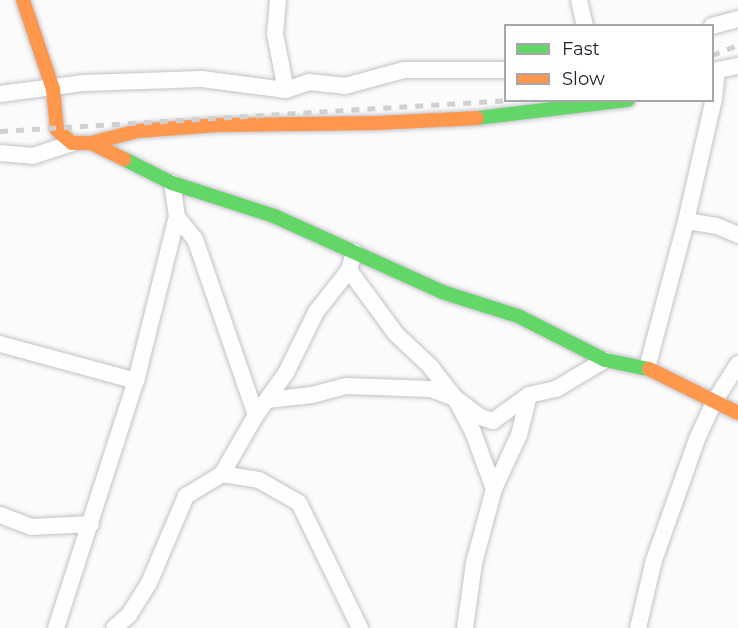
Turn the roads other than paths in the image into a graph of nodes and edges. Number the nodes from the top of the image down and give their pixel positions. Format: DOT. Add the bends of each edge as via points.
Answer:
graph roads {
  1 [pos="23,0"];
  2 [pos="278,0"];
  3 [pos="579,0"];
  4 [pos="738,19"];
  5 [pos="585,24"];
  6 [pos="714,25"];
  7 [pos="738,66"];
  8 [pos="504,70"];
  9 [pos="715,71"];
  10 [pos="53,89"];
  11 [pos="286,90"];
  12 [pos="0,94"];
  13 [pos="714,99"];
  14 [pos="611,102"];
  15 [pos="713,102"];
  16 [pos="72,143"];
  17 [pos="91,143"];
  18 [pos="0,153"];
  19 [pos="172,183"];
  20 [pos="177,217"];
  21 [pos="686,221"];
  22 [pos="738,236"];
  23 [pos="354,252"];
  24 [pos="349,270"];
  25 [pos="0,344"];
  26 [pos="605,360"];
  27 [pos="738,364"];
  28 [pos="647,368"];
  29 [pos="136,381"];
  30 [pos="529,395"];
  31 [pos="455,398"];
  32 [pos="267,400"];
  33 [pos="714,402"];
  34 [pos="738,413"];
  35 [pos="256,415"];
  36 [pos="222,474"];
  37 [pos="494,489"];
  38 [pos="0,515"];
  39 [pos="91,524"];
  40 [pos="56,628"];
  41 [pos="114,628"];
  42 [pos="360,628"];
  43 [pos="465,628"];
  44 [pos="638,628"];
  1 -- 10 [label="street"];
  2 -- 11 [label="street" via="275,34"];
  3 -- 5 [label="street"];
  4 -- 6 [label="street"];
  7 -- 9 [label="street"];
  8 -- 11 [label="street" via="404,70 345,86 309,82"];
  9 -- 13 [label="street"];
  10 -- 11 [label="street" via="94,82 202,79"];
  10 -- 12 [label="street"];
  10 -- 16 [label="street" via="57,130"];
  14 -- 17 [label="street" via="465,119 194,127 137,132"];
  15 -- 21 [label="street"];
  16 -- 17 [label="street"];
  16 -- 18 [label="street" via="33,156"];
  17 -- 19 [label="street"];
  19 -- 20 [label="street"];
  19 -- 23 [label="street" via="274,216"];
  20 -- 29 [label="street"];
  20 -- 35 [label="street" via="195,239"];
  21 -- 22 [label="street" via="717,226"];
  21 -- 28 [label="street"];
  23 -- 24 [label="street"];
  23 -- 26 [label="street" via="442,292 518,316"];
  24 -- 31 [label="street" via="396,334 430,366"];
  24 -- 32 [label="street" via="316,312 286,373"];
  25 -- 29 [label="street"];
  26 -- 28 [label="street"];
  26 -- 30 [label="street" via="556,388"];
  27 -- 33 [label="street"];
  28 -- 33 [label="street"];
  29 -- 39 [label="street"];
  30 -- 31 [label="street" via="493,421 480,417"];
  30 -- 37 [label="street" via="519,435"];
  31 -- 32 [label="street" via="431,389 346,386"];
  31 -- 37 [label="street" via="473,432"];
  32 -- 35 [label="street"];
  33 -- 34 [label="street"];
  33 -- 44 [label="street" via="654,560"];
  35 -- 36 [label="street"];
  36 -- 41 [label="street" via="186,496 149,583 129,615"];
  36 -- 42 [label="street" via="259,480 299,502"];
  37 -- 43 [label="street" via="474,563"];
  38 -- 39 [label="street" via="31,527"];
  39 -- 40 [label="street"];
}
